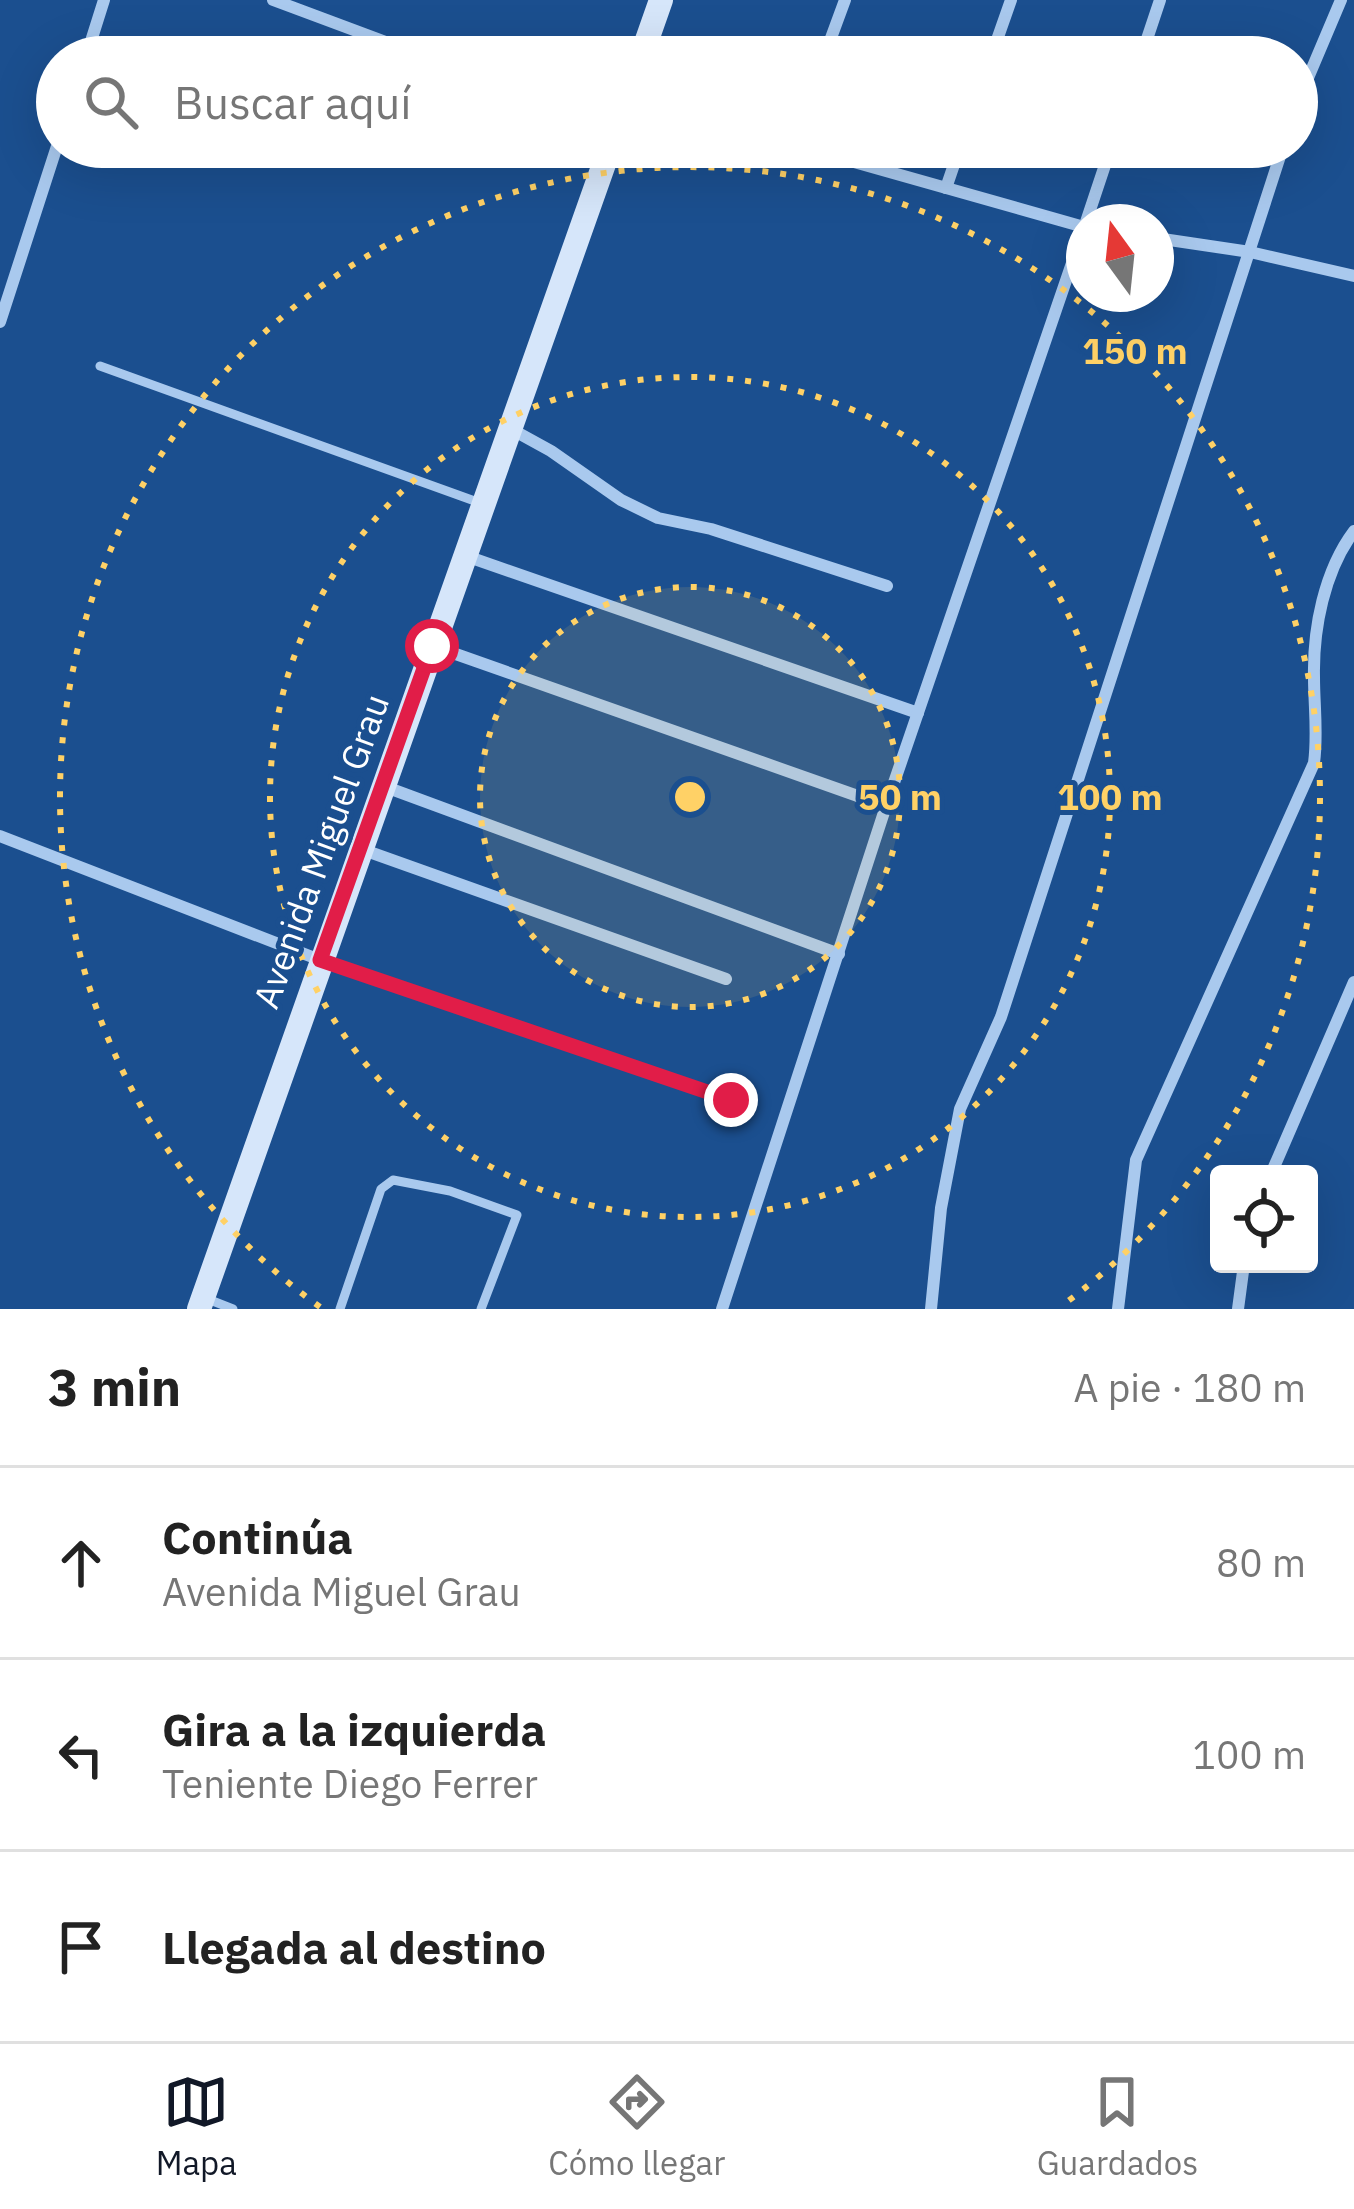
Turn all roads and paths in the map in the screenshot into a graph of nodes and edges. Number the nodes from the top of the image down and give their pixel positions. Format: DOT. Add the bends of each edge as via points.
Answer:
graph roads {
  1 [pos="104,0"];
  2 [pos="273,0"];
  3 [pos="661,0"];
  4 [pos="845,0"];
  5 [pos="1011,0"];
  6 [pos="1160,0"];
  7 [pos="1341,0"];
  8 [pos="93,36"];
  9 [pos="370,36"];
  10 [pos="648,36"];
  11 [pos="832,36"];
  12 [pos="998,36"];
  13 [pos="1148,36"];
  14 [pos="1318,54"];
  15 [pos="50,168"];
  16 [pos="603,168"];
  17 [pos="875,168"];
  18 [pos="953,168"];
  19 [pos="1104,168"];
  20 [pos="1276,168"];
  21 [pos="946,188"];
  22 [pos="1092,204"];
  23 [pos="1066,221"];
  24 [pos="1174,241"];
  25 [pos="1250,252"];
  26 [pos="1354,276"];
  27 [pos="1066,281"];
  28 [pos="0,322"];
  29 [pos="100,366"];
  30 [pos="510,429"];
  31 [pos="483,504"];
  32 [pos="1354,532"];
  33 [pos="464,556"];
  34 [pos="886,586"];
  35 [pos="432,646"];
  36 [pos="918,712"];
  37 [pos="382,785"];
  38 [pos="886,806"];
  39 [pos="0,836"];
  40 [pos="360,848"];
  41 [pos="839,954"];
  42 [pos="320,960"];
  43 [pos="726,979"];
  44 [pos="1354,982"];
  45 [pos="731,1100"];
  46 [pos="1275,1165"];
  47 [pos="1243,1273"];
  48 [pos="201,1303"];
  49 [pos="233,1309"];
  50 [pos="340,1309"];
  51 [pos="481,1309"];
  52 [pos="722,1309"];
  53 [pos="932,1309"];
  54 [pos="1118,1309"];
  55 [pos="1238,1309"];
  1 -- 8 [label="street"];
  2 -- 9 [label="street"];
  3 -- 10 [label="street"];
  4 -- 11 [label="street"];
  5 -- 12 [label="street"];
  6 -- 13 [label="street"];
  7 -- 14 [label="street"];
  15 -- 28 [label="street"];
  16 -- 30 [label="street, Avenida Miguel Grau"];
  17 -- 21 [label="street"];
  18 -- 21 [label="street"];
  19 -- 22 [label="street"];
  20 -- 25 [label="street"];
  21 -- 23 [label="street"];
  24 -- 25 [label="street"];
  25 -- 26 [label="street"];
  25 -- 53 [label="street" via="1001,1017 960,1108"];
  27 -- 36 [label="street"];
  29 -- 31 [label="lane"];
  30 -- 31 [label="street, Avenida Miguel Grau"];
  30 -- 34 [label="street" via="658,518"];
  31 -- 33 [label="street, Avenida Miguel Grau"];
  32 -- 54 [label="street" via="1323,593 1313,763 1136,1160"];
  33 -- 35 [label="street, Avenida Miguel Grau"];
  33 -- 36 [label="street"];
  35 -- 37 [label="street, Avenida Miguel Grau"];
  35 -- 38 [label="street"];
  36 -- 38 [label="street"];
  37 -- 40 [label="street, Avenida Miguel Grau"];
  37 -- 41 [label="street"];
  38 -- 41 [label="street"];
  39 -- 42 [label="street"];
  40 -- 42 [label="street, Avenida Miguel Grau"];
  40 -- 43 [label="street"];
  41 -- 52 [label="street"];
  42 -- 45 [label="street"];
  42 -- 48 [label="street, Avenida Miguel Grau"];
  44 -- 46 [label="street"];
  47 -- 55 [label="street"];
  48 -- 49 [label="lane"];
  50 -- 51 [label="lane" via="381,1189 393,1180 517,1215"];
}
